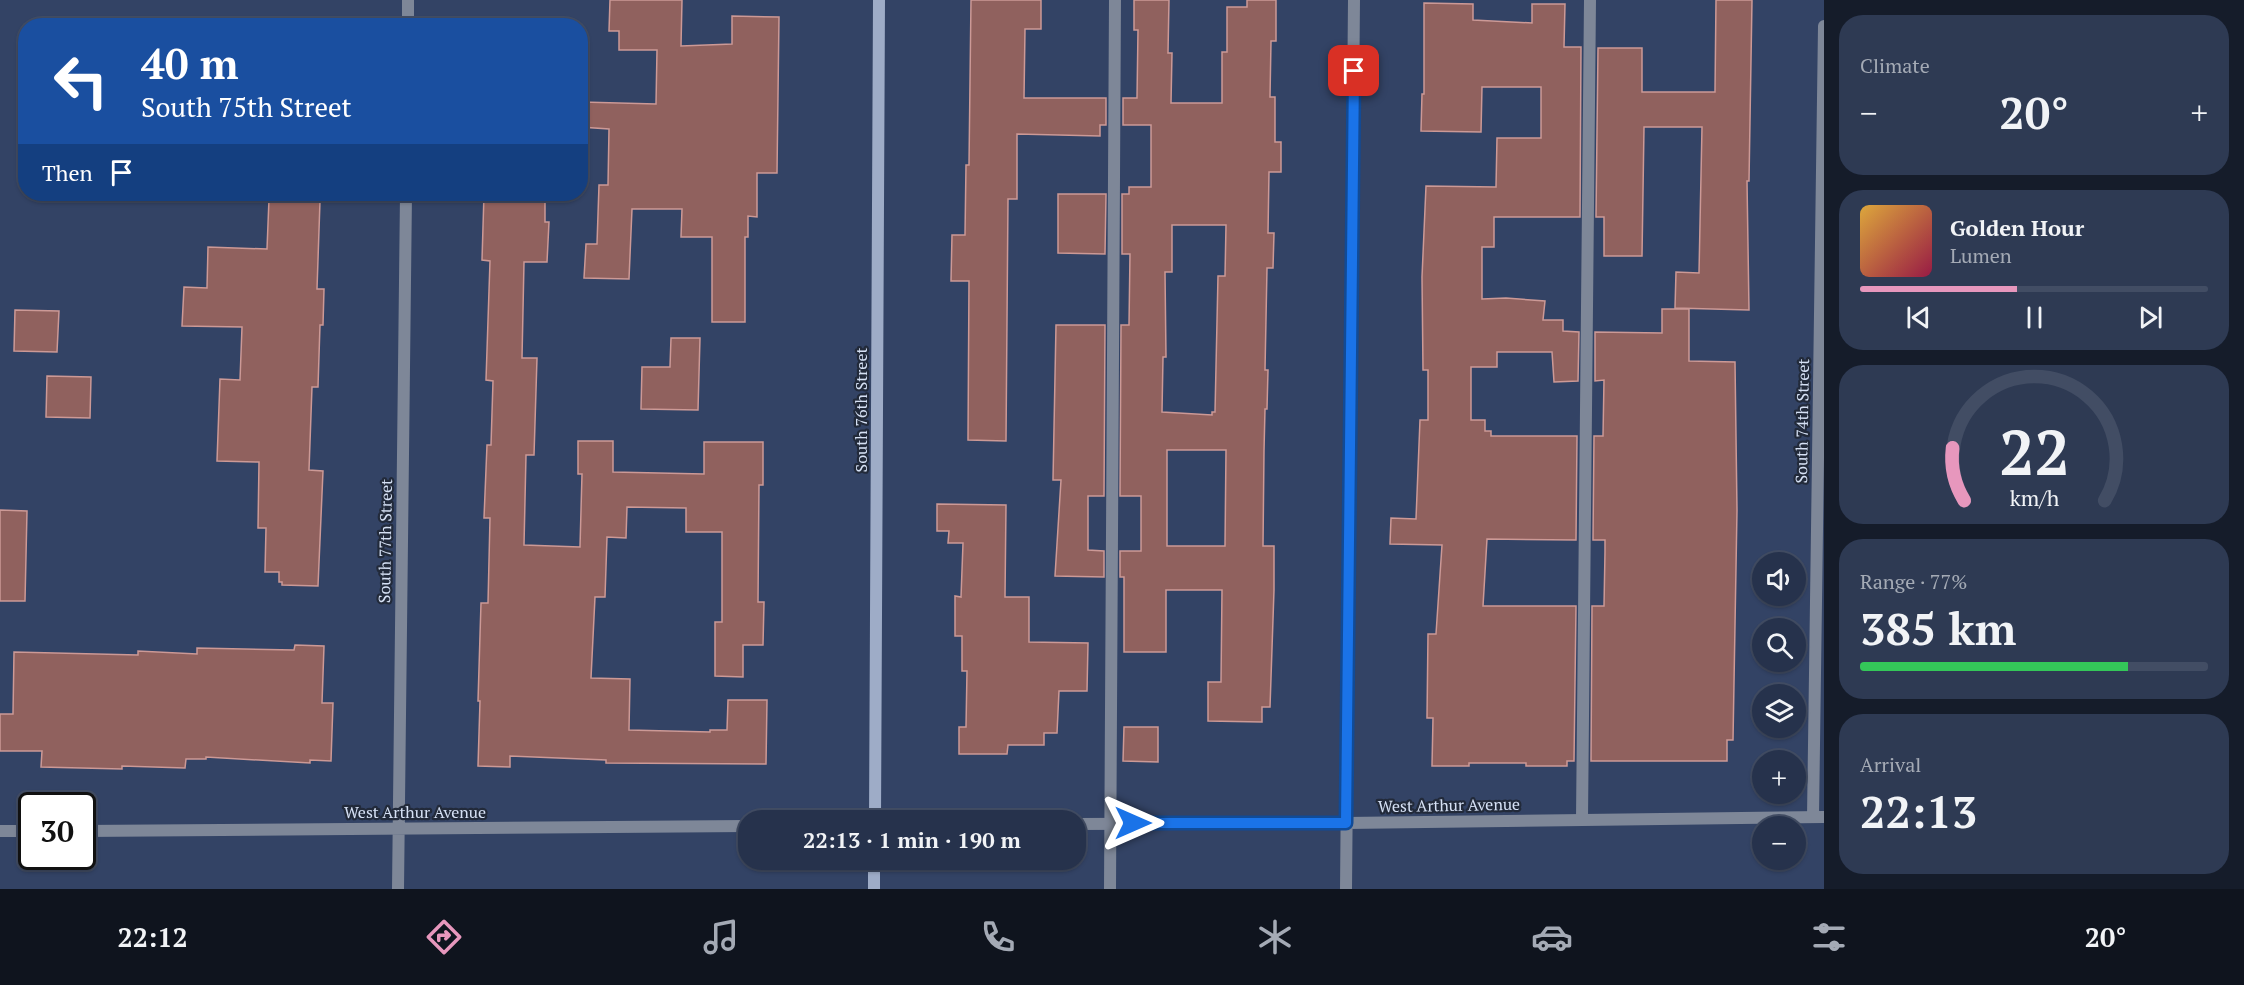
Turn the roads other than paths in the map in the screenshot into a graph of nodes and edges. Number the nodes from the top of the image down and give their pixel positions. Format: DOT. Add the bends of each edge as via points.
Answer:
graph roads {
  1 [pos="408,0"];
  2 [pos="879,0"];
  3 [pos="1115,0"];
  4 [pos="1354,0"];
  5 [pos="1590,0"];
  6 [pos="408,18"];
  7 [pos="1824,26"];
  8 [pos="406,201"];
  9 [pos="875,810"];
  10 [pos="1819,817"];
  11 [pos="1582,819"];
  12 [pos="1112,823"];
  13 [pos="1346,823"];
  14 [pos="1086,824"];
  15 [pos="738,826"];
  16 [pos="399,829"];
  17 [pos="0,831"];
  18 [pos="18,831"];
  19 [pos="96,831"];
  20 [pos="874,870"];
  21 [pos="398,889"];
  22 [pos="874,889"];
  23 [pos="1110,889"];
  24 [pos="1346,889"];
  1 -- 6 [label="street"];
  2 -- 9 [label="main road, South 76th Street"];
  3 -- 12 [label="street"];
  4 -- 13 [label="street"];
  5 -- 11 [label="street"];
  7 -- 10 [label="street, South 74th Street"];
  8 -- 16 [label="street, South 77th Street"];
  10 -- 11 [label="street, West Arthur Avenue"];
  11 -- 13 [label="street, West Arthur Avenue"];
  12 -- 13 [label="street, West Arthur Avenue"];
  12 -- 14 [label="street, West Arthur Avenue"];
  12 -- 23 [label="street"];
  13 -- 24 [label="street"];
  15 -- 16 [label="street, West Arthur Avenue"];
  16 -- 19 [label="street, West Arthur Avenue"];
  16 -- 21 [label="street, South 77th Street"];
  17 -- 18 [label="street"];
  20 -- 22 [label="main road"];
}
